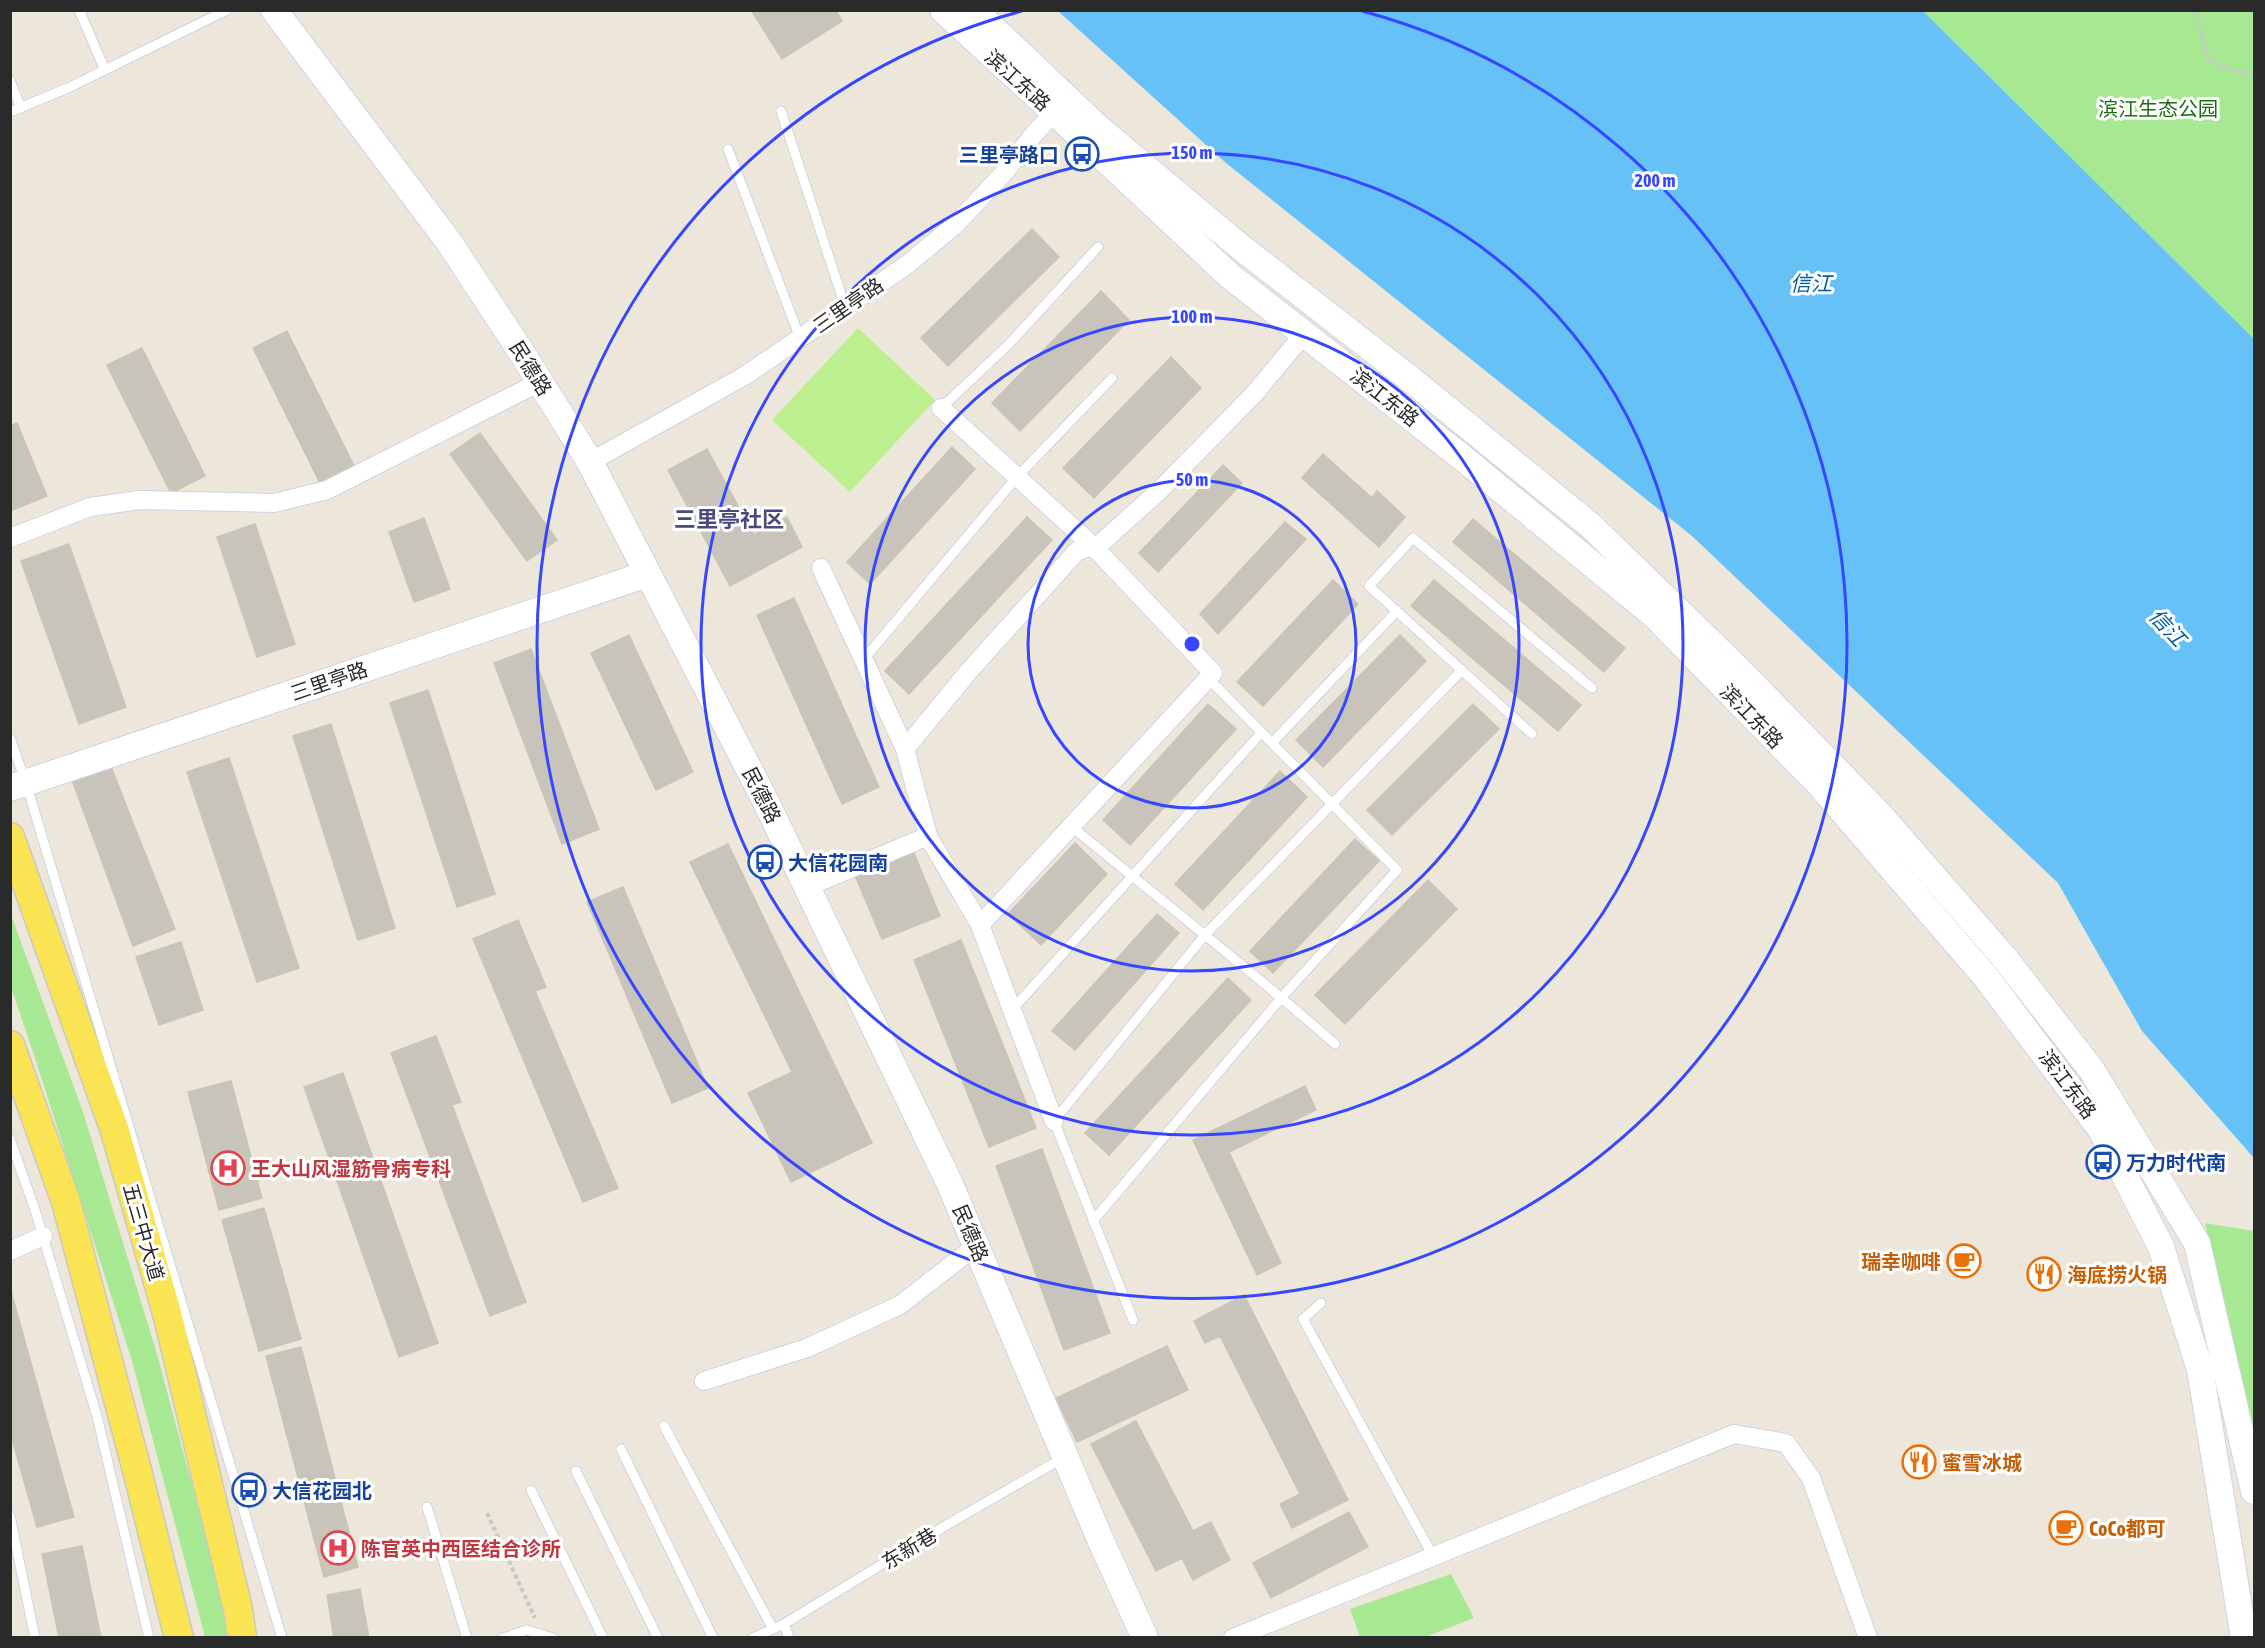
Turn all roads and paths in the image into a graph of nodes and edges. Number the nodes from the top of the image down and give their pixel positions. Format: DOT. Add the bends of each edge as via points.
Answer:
graph roads {
  1 [pos="79,10"];
  2 [pos="227,10"];
  3 [pos="274,10"];
  4 [pos="943,10"];
  5 [pos="974,10"];
  6 [pos="2195,10"];
  7 [pos="105,70"];
  8 [pos="2254,75"];
  9 [pos="10,81"];
  10 [pos="1061,105"];
  11 [pos="21,108"];
  12 [pos="781,111"];
  13 [pos="10,112"];
  14 [pos="728,149"];
  15 [pos="1098,248"];
  16 [pos="845,306"];
  17 [pos="1304,334"];
  18 [pos="800,338"];
  19 [pos="1112,378"];
  20 [pos="540,382"];
  21 [pos="941,408"];
  22 [pos="590,462"];
  23 [pos="1017,477"];
  24 [pos="10,538"];
  25 [pos="1093,546"];
  26 [pos="821,568"];
  27 [pos="647,574"];
  28 [pos="1397,611"];
  29 [pos="864,659"];
  30 [pos="1462,670"];
  31 [pos="1208,678"];
  32 [pos="1592,688"];
  33 [pos="1261,733"];
  34 [pos="1532,734"];
  35 [pos="10,738"];
  36 [pos="1272,743"];
  37 [pos="905,749"];
  38 [pos="18,786"];
  39 [pos="1332,804"];
  40 [pos="1071,826"];
  41 [pos="928,836"];
  42 [pos="10,837"];
  43 [pos="1132,876"];
  44 [pos="807,887"];
  45 [pos="980,925"];
  46 [pos="1204,936"];
  47 [pos="1282,997"];
  48 [pos="1012,1010"];
  49 [pos="1335,1044"];
  50 [pos="10,1045"];
  51 [pos="1054,1121"];
  52 [pos="10,1139"];
  53 [pos="1093,1221"];
  54 [pos="43,1236"];
  55 [pos="976,1246"];
  56 [pos="10,1251"];
  57 [pos="1321,1303"];
  58 [pos="1133,1320"];
  59 [pos="704,1381"];
  60 [pos="664,1426"];
  61 [pos="621,1449"];
  62 [pos="1065,1457"];
  63 [pos="576,1471"];
  64 [pos="531,1490"];
  65 [pos="2254,1491"];
  66 [pos="427,1507"];
  67 [pos="487,1513"];
  68 [pos="10,1516"];
  69 [pos="1433,1556"];
  70 [pos="784,1624"];
  71 [pos="773,1629"];
  72 [pos="543,1635"];
  73 [pos="35,1638"];
  74 [pos="149,1638"];
  75 [pos="179,1638"];
  76 [pos="242,1638"];
  77 [pos="282,1638"];
  78 [pos="467,1638"];
  79 [pos="503,1638"];
  80 [pos="553,1638"];
  81 [pos="603,1638"];
  82 [pos="658,1638"];
  83 [pos="713,1638"];
  84 [pos="753,1638"];
  85 [pos="789,1638"];
  86 [pos="1145,1638"];
  87 [pos="1233,1638"];
  88 [pos="1868,1638"];
  89 [pos="2244,1638"];
  1 -- 7 [label="lane"];
  2 -- 7 [label="lane"];
  3 -- 20 [label="main road, 民德路" via="449,242"];
  4 -- 10 [label="main road, 滨江东路"];
  5 -- 10 [label="main road, 滨江东路"];
  6 -- 8 [label="path" via="2208,60"];
  7 -- 11 [label="lane"];
  9 -- 11 [label="lane"];
  10 -- 16 [label="street, 三里亭路" via="956,224 908,264"];
  10 -- 17 [label="main road, 滨江东路" via="1230,276"];
  10 -- 65 [label="main road, 滨江东路" via="1096,126 1238,245 1591,526 1880,815 2003,956 2091,1070 2197,1243"];
  11 -- 13 [label="lane"];
  12 -- 16 [label="lane"];
  14 -- 18 [label="lane"];
  15 -- 21 [label="lane" via="1008,345"];
  16 -- 18 [label="street, 三里亭路"];
  17 -- 25 [label="street" via="1254,394 1160,490"];
  17 -- 89 [label="main road, 滨江东路" via="1459,454 1654,615 1820,785 1985,976 2102,1131 2162,1247 2200,1369"];
  18 -- 22 [label="street, 三里亭路" via="746,375"];
  19 -- 23 [label="lane"];
  20 -- 22 [label="main road, 民德路"];
  20 -- 24 [label="street" via="327,490 274,503 140,500 90,507"];
  21 -- 23 [label="street"];
  22 -- 27 [label="main road, 民德路"];
  23 -- 25 [label="street"];
  23 -- 29 [label="lane"];
  25 -- 31 [label="street" via="1213,673"];
  25 -- 37 [label="street" via="1077,551"];
  26 -- 29 [label="street"];
  27 -- 38 [label="main road, 三里亭路"];
  27 -- 44 [label="main road, 民德路"];
  28 -- 30 [label="lane"];
  28 -- 32 [label="lane" via="1369,586 1413,538"];
  28 -- 36 [label="lane"];
  29 -- 37 [label="street"];
  30 -- 34 [label="lane"];
  30 -- 39 [label="lane"];
  31 -- 33 [label="lane"];
  31 -- 40 [label="street"];
  33 -- 36 [label="lane"];
  33 -- 43 [label="lane"];
  35 -- 38 [label="lane"];
  36 -- 39 [label="lane"];
  37 -- 41 [label="street"];
  38 -- 77 [label="lane"];
  39 -- 46 [label="lane"];
  39 -- 47 [label="lane" via="1397,870"];
  40 -- 43 [label="lane"];
  40 -- 45 [label="street"];
  41 -- 44 [label="street"];
  41 -- 45 [label="street"];
  42 -- 76 [label="main road, 五三中大道" via="115,1131 168,1317"];
  43 -- 46 [label="lane"];
  43 -- 48 [label="lane"];
  44 -- 55 [label="main road, 民德路"];
  45 -- 48 [label="street"];
  46 -- 47 [label="lane"];
  46 -- 51 [label="lane"];
  47 -- 49 [label="lane"];
  47 -- 53 [label="lane"];
  48 -- 51 [label="street"];
  50 -- 75 [label="main road" via="66,1202"];
  51 -- 53 [label="lane"];
  52 -- 54 [label="lane"];
  53 -- 58 [label="lane"];
  54 -- 56 [label="street"];
  54 -- 74 [label="lane" via="97,1416"];
  55 -- 59 [label="street" via="900,1305 807,1348"];
  55 -- 62 [label="main road, 民德路"];
  57 -- 69 [label="lane" via="1303,1319"];
  60 -- 71 [label="lane"];
  61 -- 83 [label="lane"];
  62 -- 70 [label="lane, 东新巷"];
  62 -- 86 [label="main road, 民德路"];
  63 -- 82 [label="lane"];
  64 -- 81 [label="lane"];
  66 -- 78 [label="lane"];
  67 -- 72 [label="path"];
  68 -- 73 [label="lane"];
  69 -- 87 [label="street"];
  69 -- 88 [label="street" via="1734,1434 1786,1443 1811,1478"];
  70 -- 71 [label="lane, 东新巷"];
  70 -- 85 [label="lane"];
  71 -- 84 [label="lane, 东新巷"];
  72 -- 79 [label="lane" via="527,1630"];
  72 -- 80 [label="lane"];
}
